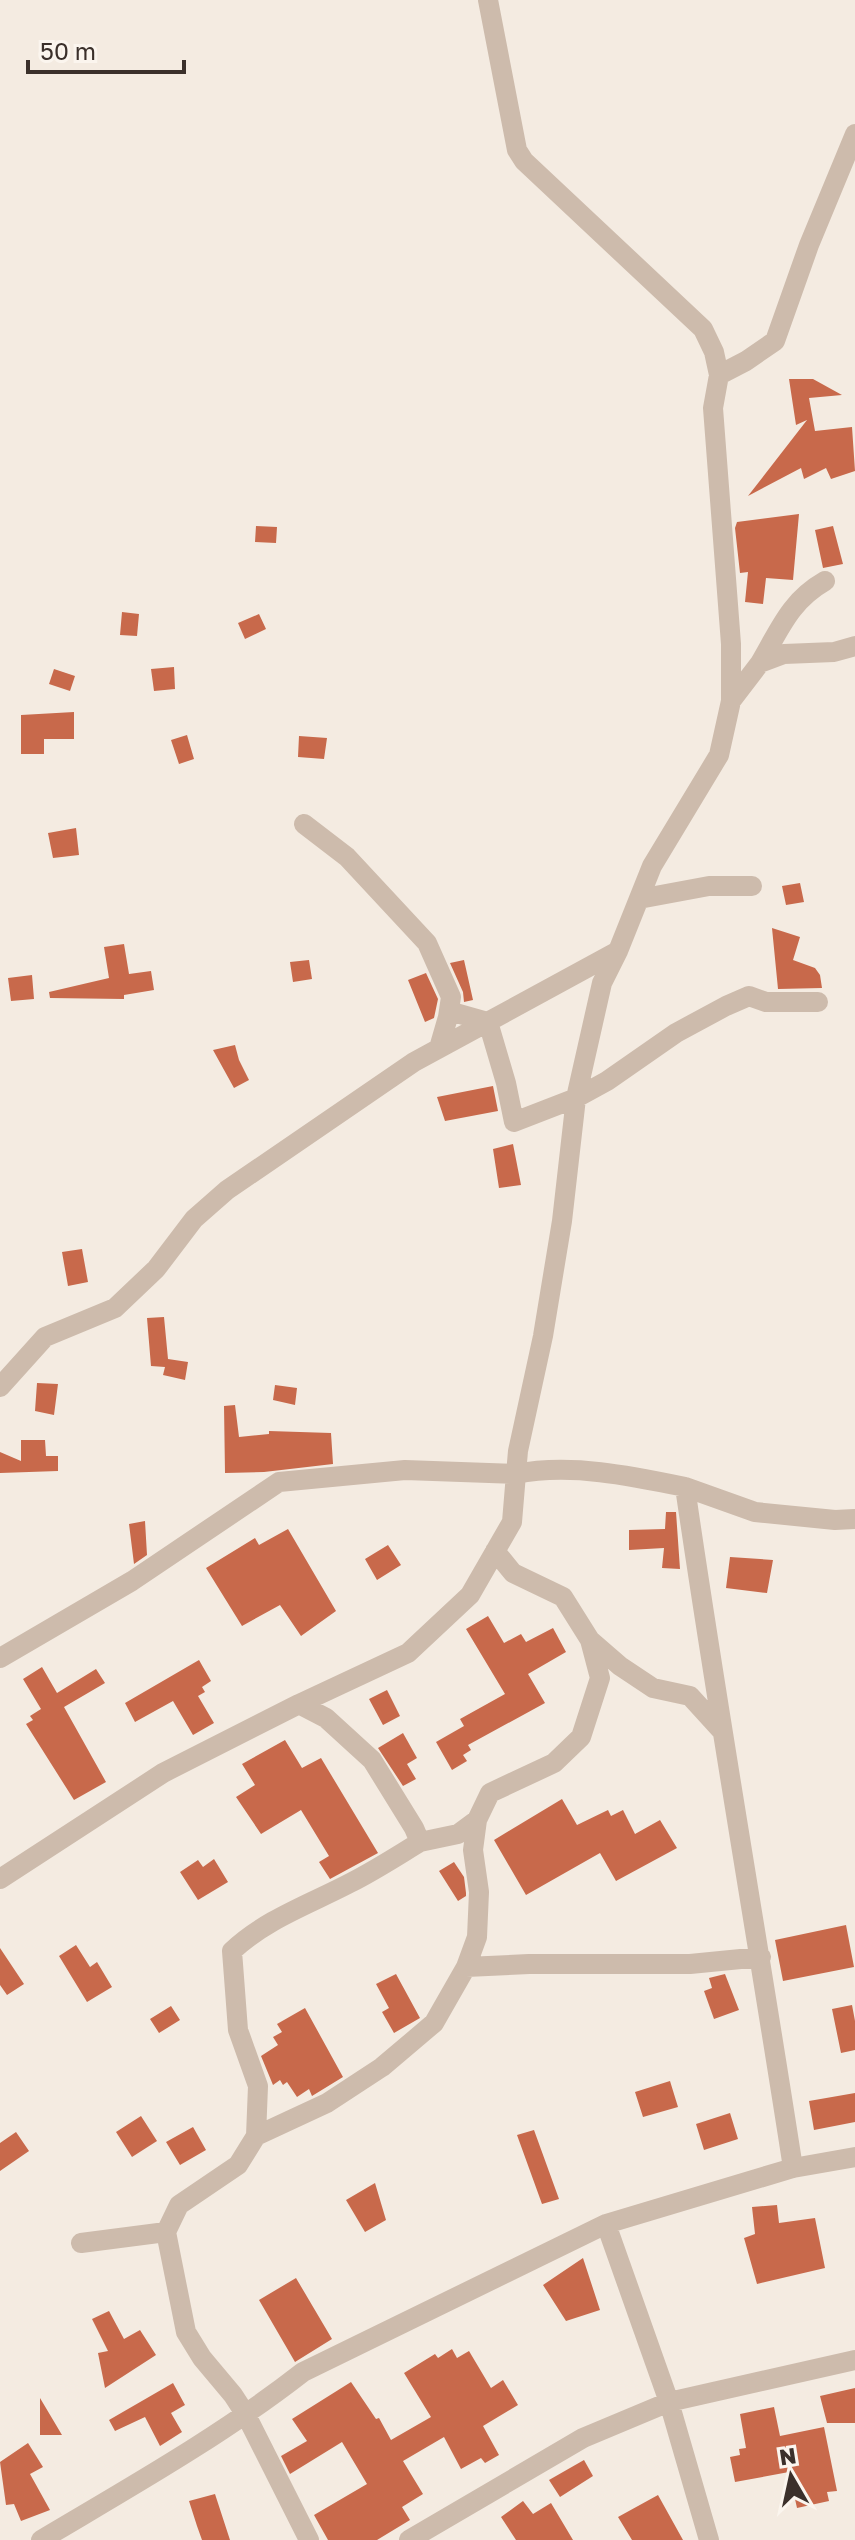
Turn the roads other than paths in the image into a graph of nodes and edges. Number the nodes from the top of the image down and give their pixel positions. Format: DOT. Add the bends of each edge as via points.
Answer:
graph roads {
  1 [pos="488,0"];
  2 [pos="855,134"];
  3 [pos="719,375"];
  4 [pos="825,581"];
  5 [pos="855,646"];
  6 [pos="760,663"];
  7 [pos="731,701"];
  8 [pos="304,824"];
  9 [pos="752,886"];
  10 [pos="639,899"];
  11 [pos="618,951"];
  12 [pos="818,1002"];
  13 [pos="449,1011"];
  14 [pos="488,1022"];
  15 [pos="439,1048"];
  16 [pos="576,1098"];
  17 [pos="0,1387"];
  18 [pos="516,1474"];
  19 [pos="685,1487"];
  20 [pos="855,1519"];
  21 [pos="495,1551"];
  22 [pos="590,1640"];
  23 [pos="0,1658"];
  24 [pos="299,1704"];
  25 [pos="721,1730"];
  26 [pos="477,1820"];
  27 [pos="458,1834"];
  28 [pos="420,1842"];
  29 [pos="473,1850"];
  30 [pos="0,1879"];
  31 [pos="761,1957"];
  32 [pos="466,1967"];
  33 [pos="256,2136"];
  34 [pos="855,2157"];
  35 [pos="793,2168"];
  36 [pos="606,2224"];
  37 [pos="166,2232"];
  38 [pos="81,2243"];
  39 [pos="855,2360"];
  40 [pos="669,2402"];
  41 [pos="246,2415"];
  42 [pos="41,2540"];
  43 [pos="309,2540"];
  44 [pos="409,2540"];
  45 [pos="709,2540"];
  1 -- 3 [label="street" via="517,150 703,329"];
  2 -- 3 [label="street" via="775,341"];
  3 -- 7 [label="street" via="713,408"];
  4 -- 6 [label="street" via="792,608"];
  5 -- 6 [label="street" via="784,654"];
  6 -- 7 [label="street"];
  7 -- 10 [label="street" via="719,755 652,866"];
  8 -- 13 [label="street" via="347,857 427,943 451,997"];
  9 -- 10 [label="street" via="709,886"];
  10 -- 11 [label="street"];
  11 -- 14 [label="street"];
  11 -- 16 [label="street" via="602,983"];
  12 -- 16 [label="street" via="766,1002 749,996 676,1033"];
  13 -- 14 [label="street"];
  13 -- 15 [label="street"];
  14 -- 15 [label="street"];
  14 -- 16 [label="street" via="514,1122"];
  15 -- 17 [label="street" via="227,1190 115,1308 45,1337"];
  16 -- 18 [label="street" via="562,1221"];
  18 -- 19 [label="street" via="541,1469 581,1472"];
  18 -- 21 [label="street" via="512,1522"];
  18 -- 23 [label="street" via="405,1470 279,1482 132,1581"];
  19 -- 20 [label="street" via="755,1512"];
  19 -- 25 [label="street"];
  21 -- 22 [label="street" via="513,1573 563,1597"];
  21 -- 24 [label="street" via="470,1595 408,1653"];
  22 -- 25 [label="street" via="653,1688 690,1696"];
  22 -- 26 [label="street" via="600,1678 581,1737 554,1763 490,1793"];
  24 -- 28 [label="street" via="326,1718 372,1760"];
  24 -- 30 [label="street" via="163,1773"];
  25 -- 31 [label="street"];
  26 -- 27 [label="street"];
  26 -- 29 [label="street"];
  27 -- 28 [label="street"];
  27 -- 29 [label="street"];
  28 -- 33 [label="street" via="248,1936 232,1951 238,2030 258,2086"];
  29 -- 32 [label="street" via="479,1892 477,1937"];
  31 -- 32 [label="street" via="690,1964"];
  31 -- 35 [label="street"];
  32 -- 33 [label="street" via="434,2023 382,2067 327,2103"];
  33 -- 37 [label="street" via="238,2165 179,2205"];
  34 -- 35 [label="street"];
  35 -- 36 [label="street"];
  36 -- 40 [label="street"];
  36 -- 41 [label="street" via="303,2372"];
  37 -- 38 [label="street"];
  37 -- 41 [label="street" via="186,2332"];
  39 -- 40 [label="street"];
  40 -- 44 [label="street" via="583,2438"];
  40 -- 45 [label="street"];
  41 -- 42 [label="street"];
  41 -- 43 [label="street"];
}
